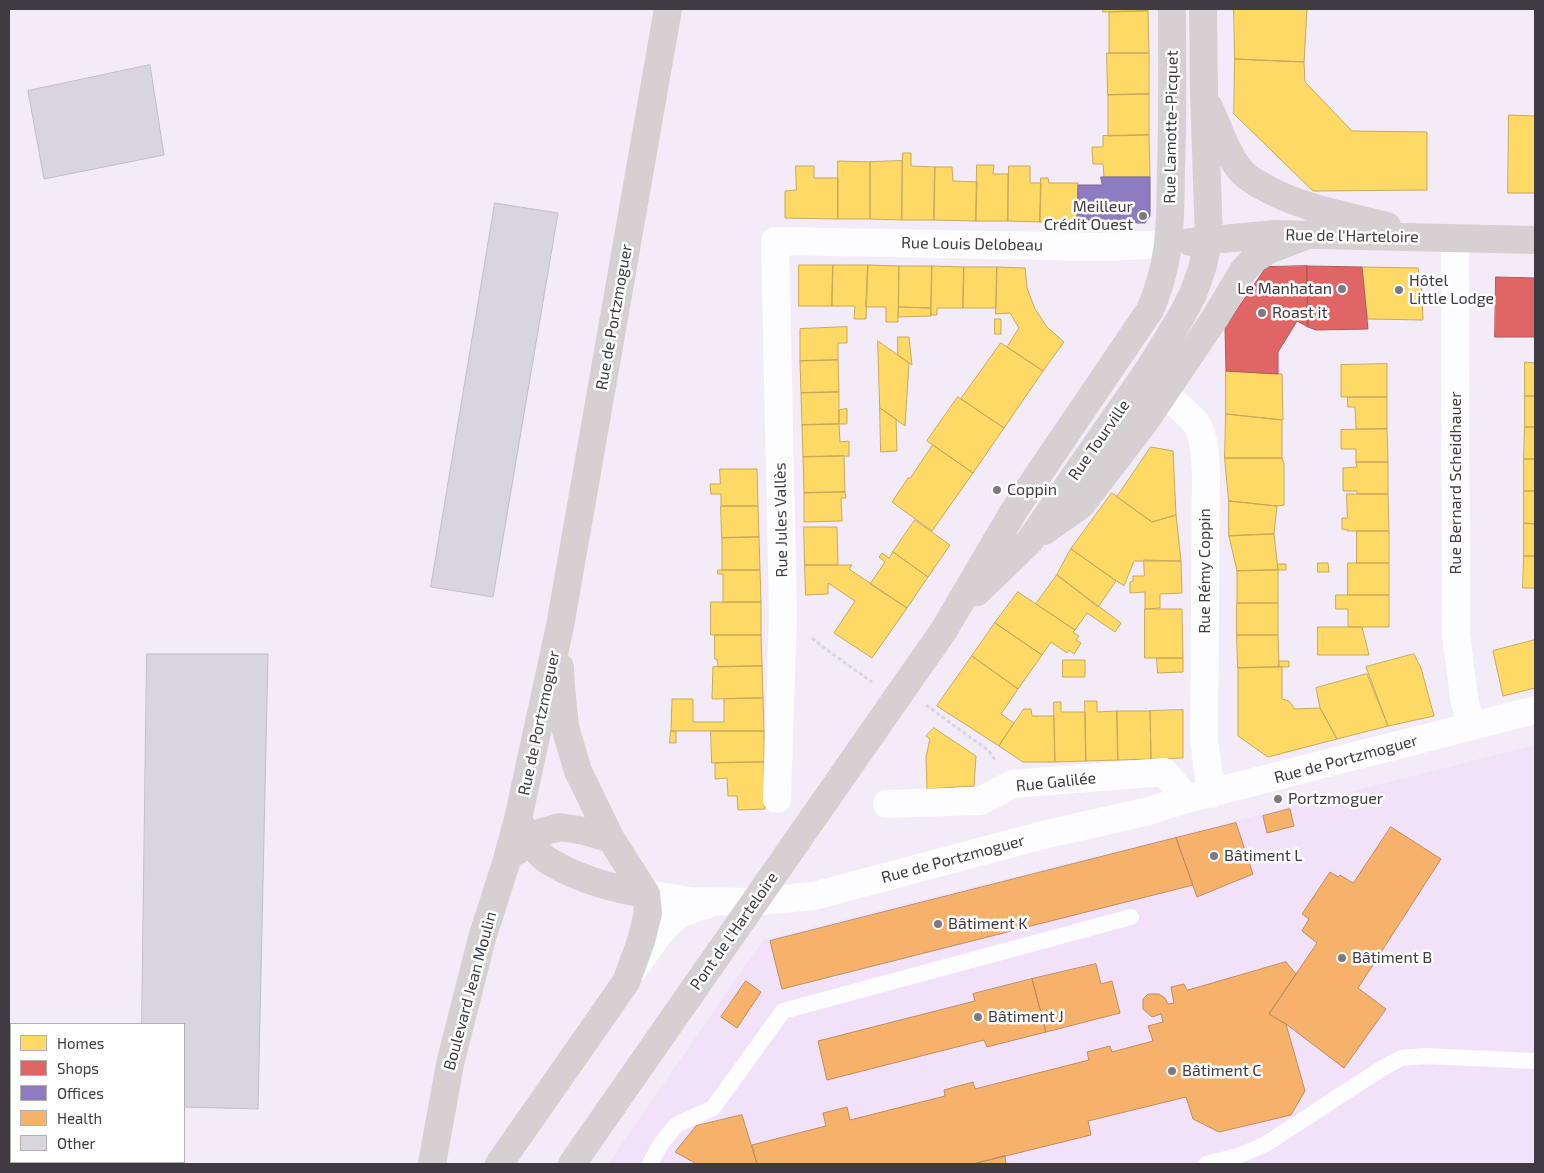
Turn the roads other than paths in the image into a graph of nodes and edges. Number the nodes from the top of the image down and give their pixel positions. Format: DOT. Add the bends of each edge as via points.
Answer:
graph roads {
  1 [pos="668,9"];
  2 [pos="1172,9"];
  3 [pos="1203,9"];
  4 [pos="1204,94"];
  5 [pos="1173,101"];
  6 [pos="1308,235"];
  7 [pos="1442,238"];
  8 [pos="1209,239"];
  9 [pos="1535,240"];
  10 [pos="774,241"];
  11 [pos="1169,244"];
  12 [pos="1148,369"];
  13 [pos="1164,394"];
  14 [pos="1029,542"];
  15 [pos="953,616"];
  16 [pos="560,626"];
  17 [pos="898,693"];
  18 [pos="1535,710"];
  19 [pos="1473,726"];
  20 [pos="1199,796"];
  21 [pos="777,799"];
  22 [pos="887,804"];
  23 [pos="523,829"];
  24 [pos="611,839"];
  25 [pos="646,894"];
  26 [pos="717,902"];
  27 [pos="1131,917"];
  28 [pos="626,982"];
  29 [pos="1535,1061"];
  30 [pos="432,1164"];
  31 [pos="499,1164"];
  32 [pos="572,1164"];
  33 [pos="650,1164"];
  34 [pos="1206,1164"];
  1 -- 16 [label="main road, Rue de Portzmoguer"];
  2 -- 5 [label="main road, Rue Lamotte-Picquet"];
  3 -- 4 [label="main road, Rue Lamotte-Picquet"];
  4 -- 7 [label="main road" via="1231,156 1242,172 1254,181 1299,204"];
  4 -- 8 [label="main road, Rue Lamotte-Picquet"];
  5 -- 8 [label="main road" via="1185,112 1196,223"];
  5 -- 11 [label="main road, Rue Lamotte-Picquet"];
  6 -- 7 [label="main road, Rue de l'Harteloire"];
  6 -- 8 [label="main road, Rue de l'Harteloire" via="1270,234"];
  6 -- 13 [label="main road" via="1269,250 1243,271"];
  7 -- 9 [label="main road, Rue de l'Harteloire"];
  7 -- 19 [label="street, Rue Bernard Scheidhauer" via="1456,636 1465,704"];
  8 -- 11 [label="main road, Rue de l'Harteloire"];
  8 -- 12 [label="main road, Rue Tourville" via="1193,294"];
  10 -- 11 [label="street, Rue Louis Delobeau" via="1102,247"];
  10 -- 21 [label="street, Rue Jules Vallès" via="783,614"];
  11 -- 15 [label="main road, Rue Tourville" via="1164,274 1150,310 1015,509"];
  12 -- 13 [label="street, Rue Rémy Coppin"];
  12 -- 14 [label="main road, Rue Tourville"];
  13 -- 14 [label="main road" via="1081,505"];
  13 -- 20 [label="street, Rue Rémy Coppin" via="1196,421 1204,450 1204,740"];
  14 -- 15 [label="main road, Rue Tourville"];
  15 -- 17 [label="main road, Rue Tourville"];
  16 -- 23 [label="main road, Rue de Portzmoguer"];
  16 -- 24 [label="main road, Rue de Portzmoguer" via="560,687 565,727 578,771"];
  17 -- 32 [label="main road, Pont de l'Harteloire"];
  18 -- 19 [label="street, Rue de Portzmoguer"];
  19 -- 20 [label="street, Rue de Portzmoguer"];
  20 -- 22 [label="street, Rue Galilée" via="1164,772 1013,784 980,800"];
  20 -- 26 [label="street, Rue de Portzmoguer" via="814,896"];
  23 -- 24 [label="main road" via="542,832 560,827"];
  23 -- 25 [label="main road" via="547,860 574,875"];
  23 -- 30 [label="main road, Boulevard Jean Moulin" via="506,863 482,938 450,1064"];
  24 -- 25 [label="main road, Rue de Portzmoguer"];
  25 -- 26 [label="street, Rue de Portzmoguer"];
  25 -- 28 [label="main road" via="648,913"];
  26 -- 28 [label="street" via="676,917 645,952"];
  27 -- 33 [label="lane" via="782,1011 713,1108 676,1125"];
  28 -- 31 [label="main road"];
  29 -- 34 [label="lane" via="1425,1056 1401,1058 1266,1144 1238,1156"];
}
